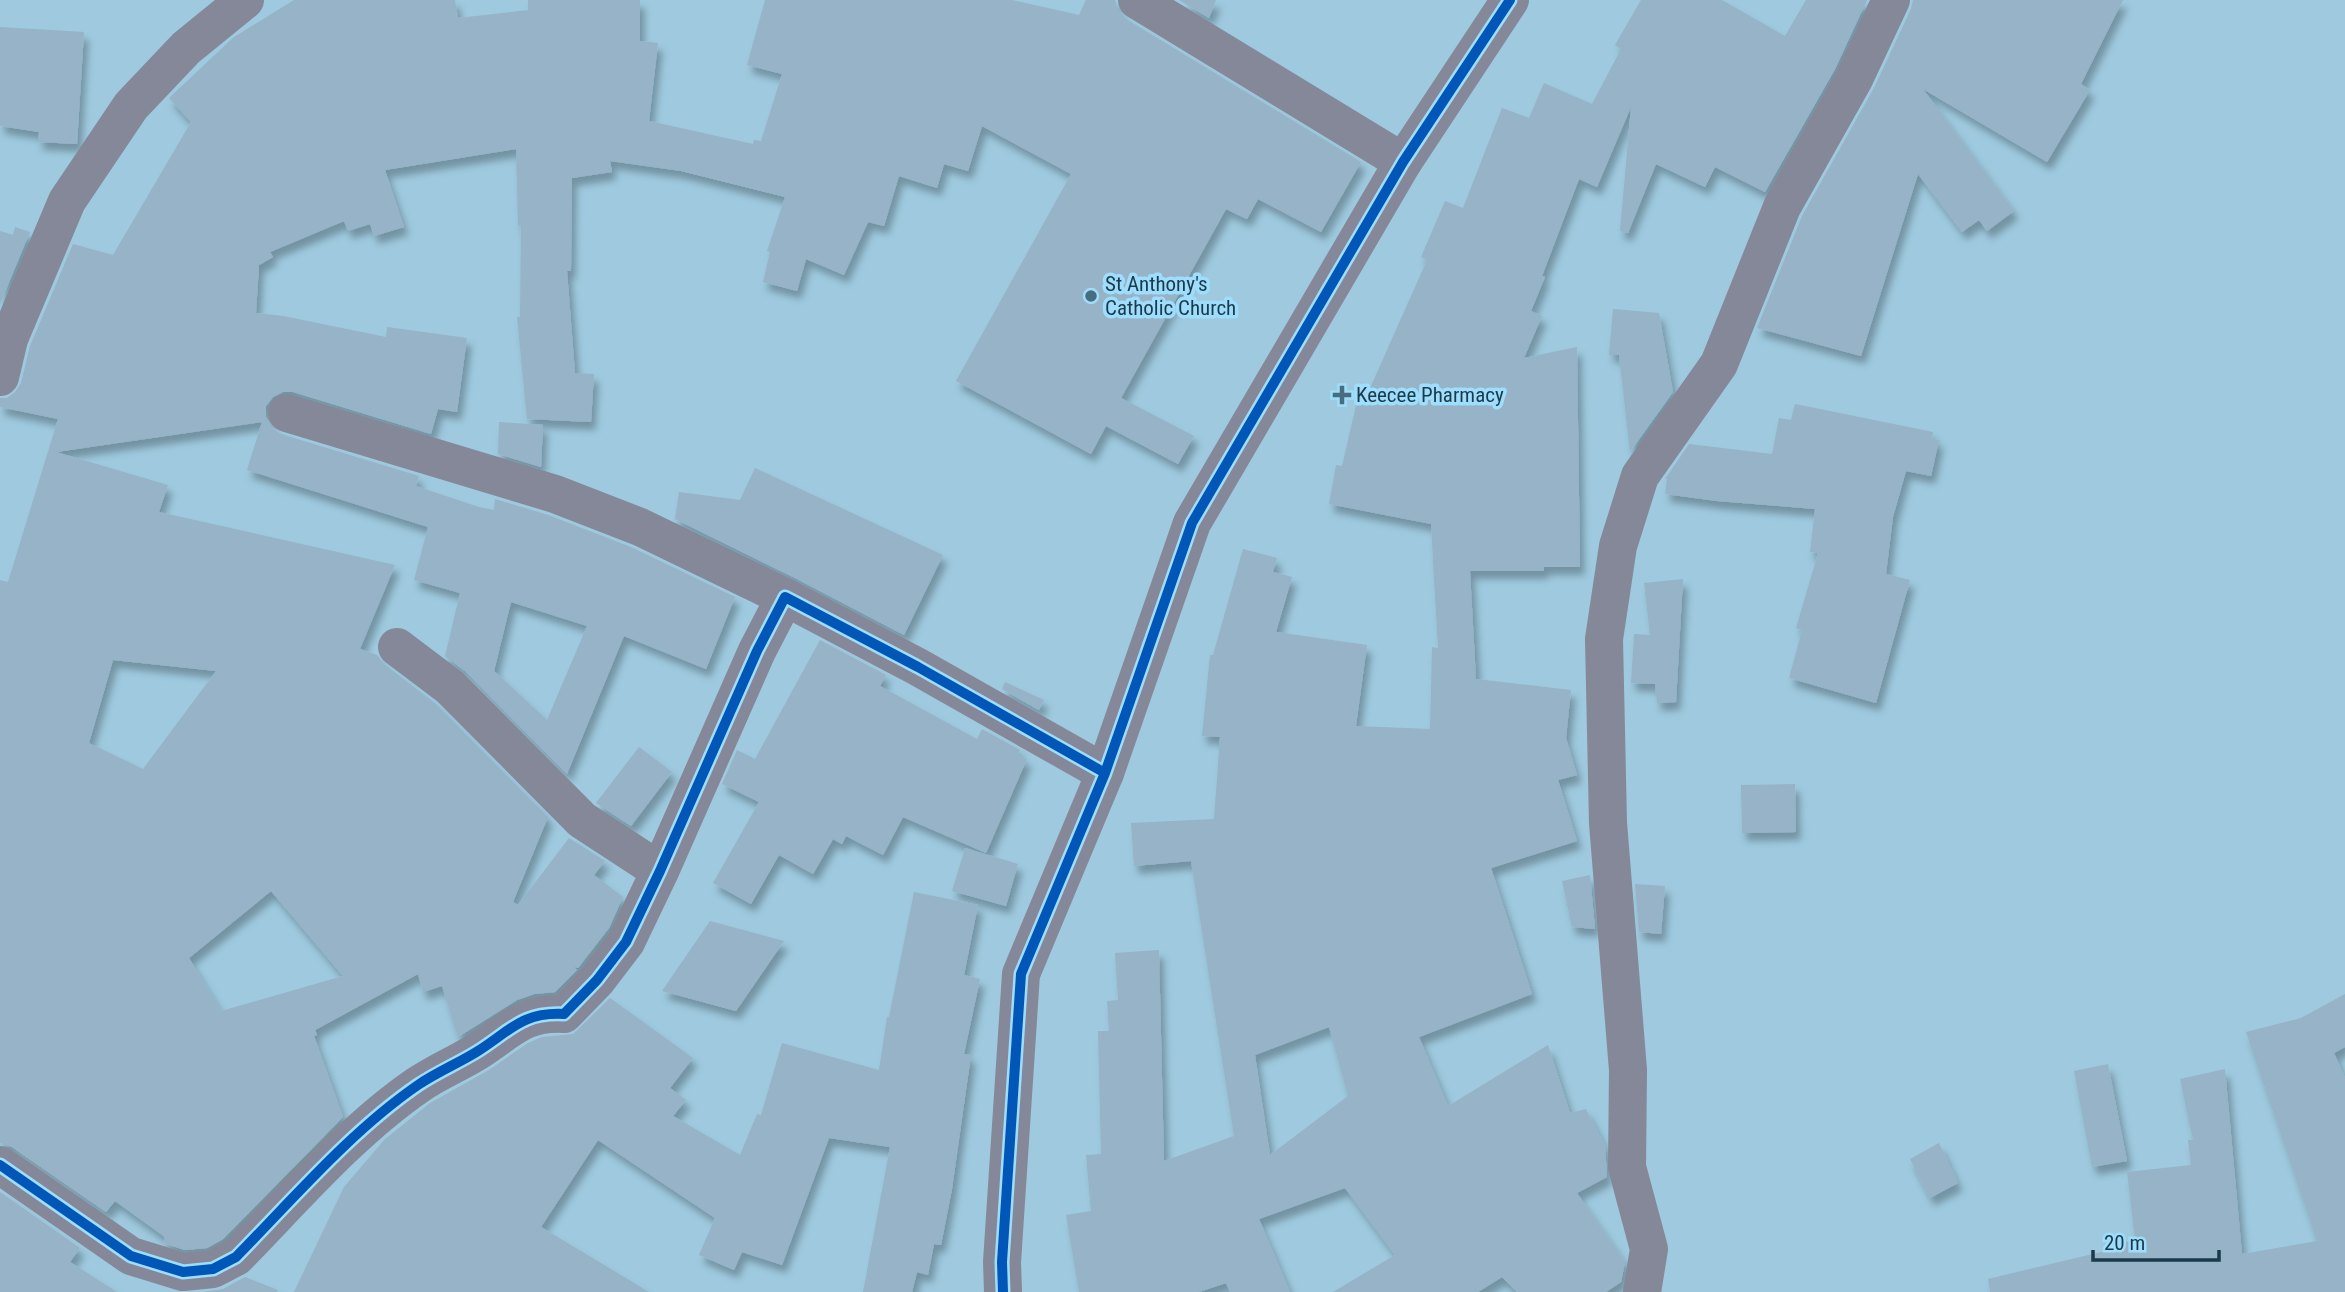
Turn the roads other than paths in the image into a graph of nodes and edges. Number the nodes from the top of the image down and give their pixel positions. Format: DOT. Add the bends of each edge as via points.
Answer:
graph roads {
  1 [pos="245,0"];
  2 [pos="1137,0"];
  3 [pos="1510,0"];
  4 [pos="1891,0"];
  5 [pos="1403,162"];
  6 [pos="0,377"];
  7 [pos="287,413"];
  8 [pos="785,597"];
  9 [pos="397,647"];
  10 [pos="1105,772"];
  11 [pos="660,871"];
  12 [pos="0,1165"];
  13 [pos="1003,1292"];
  14 [pos="1642,1292"];
  1 -- 6 [label="street" via="186,48 131,106 67,201 9,339"];
  2 -- 5 [label="street"];
  3 -- 5 [label="street"];
  4 -- 14 [label="street" via="1854,79 1782,207 1719,364 1640,476 1618,546 1604,639 1608,823 1628,1070 1627,1167 1649,1249"];
  5 -- 10 [label="street" via="1192,523"];
  7 -- 8 [label="street" via="555,494 640,527"];
  8 -- 10 [label="street"];
  8 -- 11 [label="street"];
  9 -- 11 [label="street" via="450,687 582,820"];
  10 -- 13 [label="street" via="1021,974"];
  11 -- 12 [label="street" via="626,942 564,1014 525,1018 418,1084 363,1128 236,1257 213,1269 183,1272 131,1256"];
}
